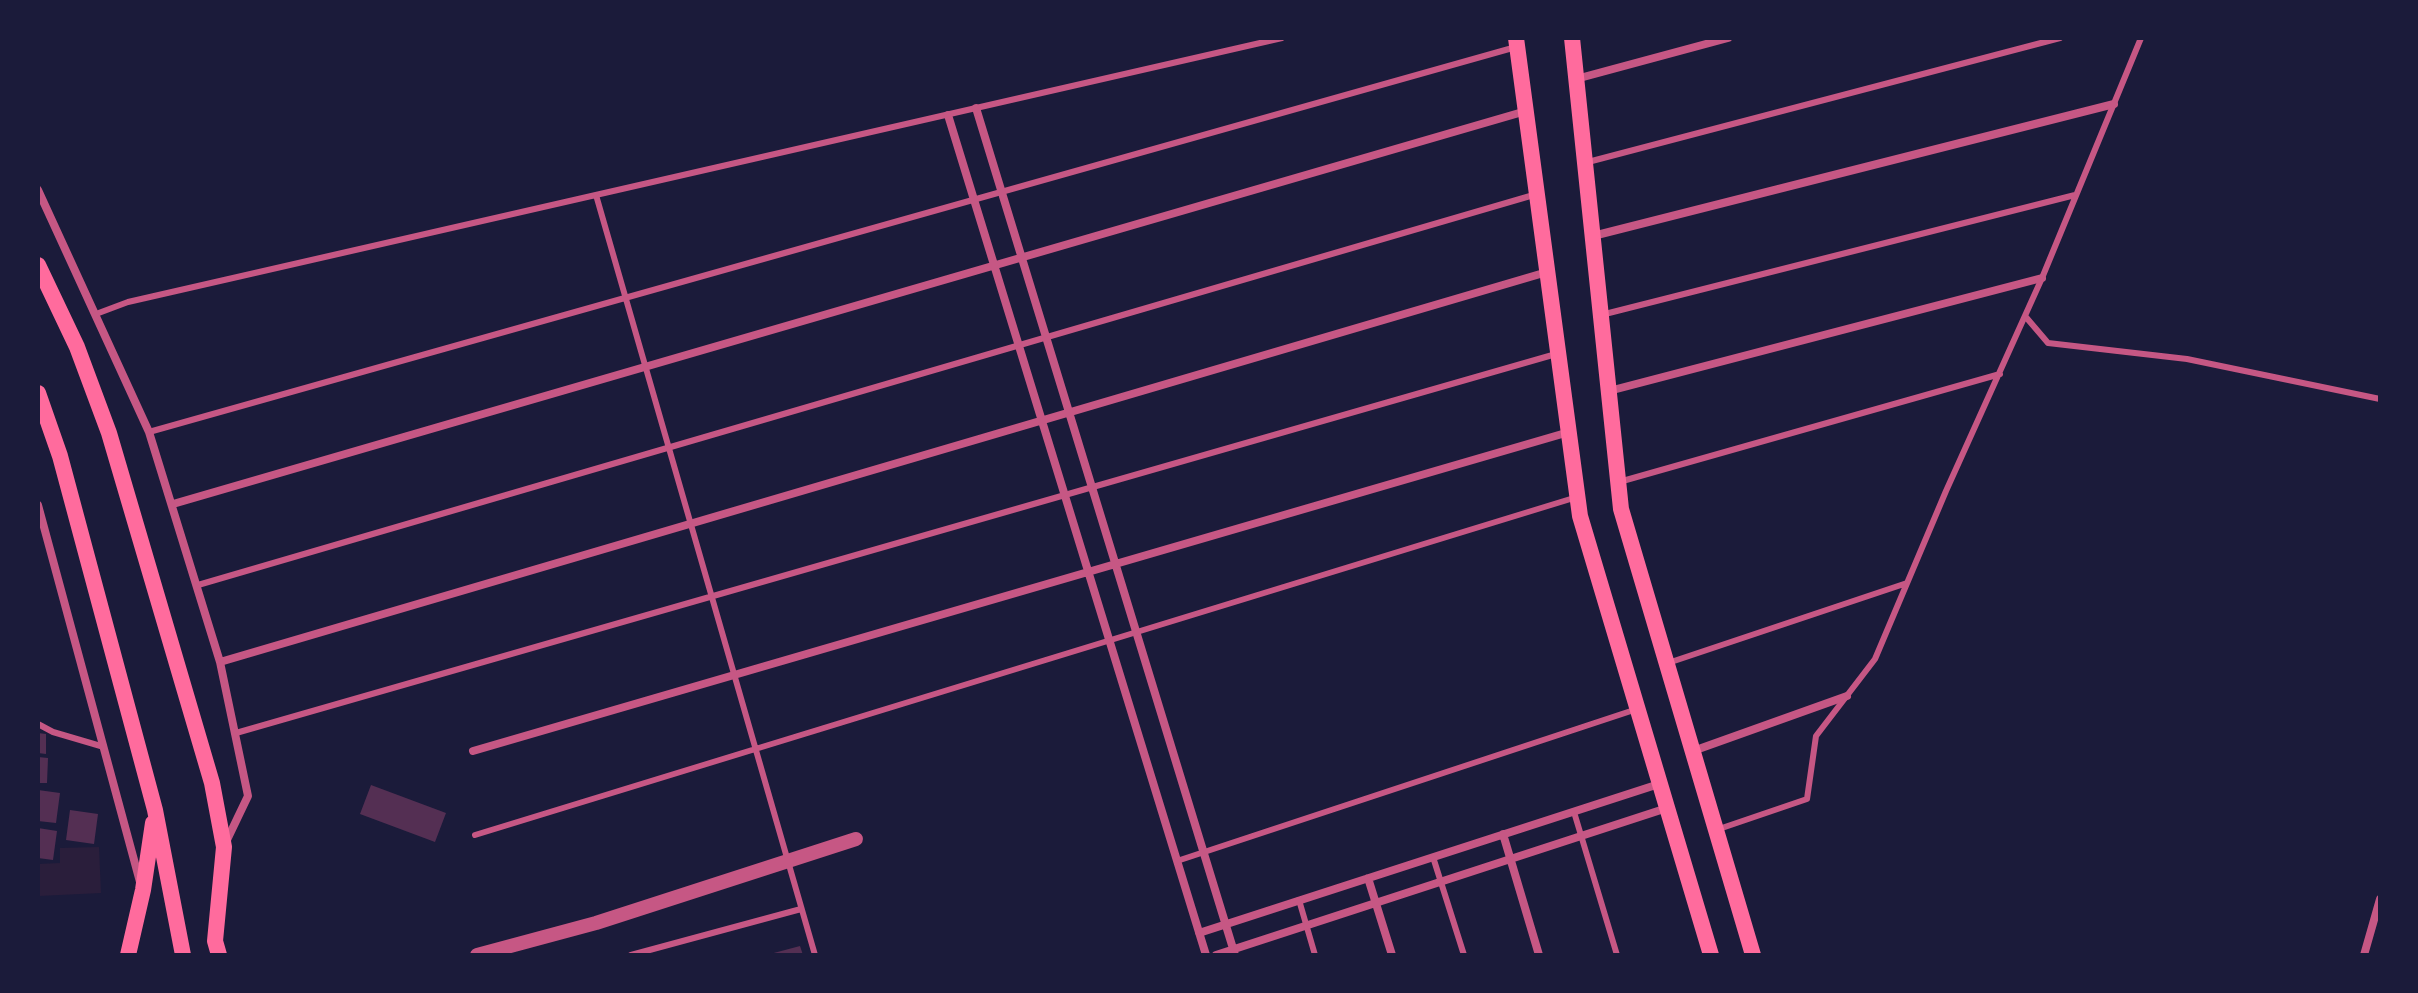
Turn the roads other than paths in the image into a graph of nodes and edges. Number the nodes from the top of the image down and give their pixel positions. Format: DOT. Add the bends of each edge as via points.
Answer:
graph roads {
  1 [pos="1282,38"];
  2 [pos="1572,38"];
  3 [pos="1728,38"];
  4 [pos="2060,38"];
  5 [pos="2141,38"];
  6 [pos="1516,42"];
  7 [pos="1576,79"];
  8 [pos="2114,104"];
  9 [pos="976,108"];
  10 [pos="1526,111"];
  11 [pos="948,115"];
  12 [pos="1585,163"];
  13 [pos="38,190"];
  14 [pos="1002,192"];
  15 [pos="1537,194"];
  16 [pos="596,195"];
  17 [pos="2075,195"];
  18 [pos="974,200"];
  19 [pos="1593,236"];
  20 [pos="1022,258"];
  21 [pos="38,265"];
  22 [pos="994,266"];
  23 [pos="1547,272"];
  24 [pos="2042,278"];
  25 [pos="626,298"];
  26 [pos="96,314"];
  27 [pos="1601,315"];
  28 [pos="2025,316"];
  29 [pos="1047,337"];
  30 [pos="1019,345"];
  31 [pos="1558,353"];
  32 [pos="646,367"];
  33 [pos="2000,374"];
  34 [pos="1609,391"];
  35 [pos="38,393"];
  36 [pos="2380,399"];
  37 [pos="1069,412"];
  38 [pos="1042,421"];
  39 [pos="149,432"];
  40 [pos="1569,432"];
  41 [pos="669,448"];
  42 [pos="1619,482"];
  43 [pos="1092,487"];
  44 [pos="1064,495"];
  45 [pos="1578,497"];
  46 [pos="173,504"];
  47 [pos="38,505"];
  48 [pos="691,524"];
  49 [pos="1116,564"];
  50 [pos="1088,572"];
  51 [pos="1907,583"];
  52 [pos="198,585"];
  53 [pos="712,596"];
  54 [pos="1136,632"];
  55 [pos="1109,641"];
  56 [pos="220,662"];
  57 [pos="1667,663"];
  58 [pos="735,675"];
  59 [pos="1847,696"];
  60 [pos="1637,709"];
  61 [pos="38,724"];
  62 [pos="236,733"];
  63 [pos="104,747"];
  64 [pos="756,749"];
  65 [pos="473,751"];
  66 [pos="1693,751"];
  67 [pos="1660,784"];
  68 [pos="1667,808"];
  69 [pos="155,810"];
  70 [pos="1574,812"];
  71 [pos="1716,830"];
  72 [pos="1503,834"];
  73 [pos="475,835"];
  74 [pos="1581,836"];
  75 [pos="856,839"];
  76 [pos="224,847"];
  77 [pos="1204,852"];
  78 [pos="1433,857"];
  79 [pos="1510,859"];
  80 [pos="788,861"];
  81 [pos="1177,861"];
  82 [pos="1368,878"];
  83 [pos="1441,881"];
  84 [pos="143,890"];
  85 [pos="2380,899"];
  86 [pos="1299,900"];
  87 [pos="1376,903"];
  88 [pos="801,909"];
  89 [pos="1226,924"];
  90 [pos="1306,925"];
  91 [pos="1199,933"];
  92 [pos="1234,952"];
  93 [pos="128,955"];
  94 [pos="183,955"];
  95 [pos="219,955"];
  96 [pos="477,955"];
  97 [pos="631,955"];
  98 [pos="815,955"];
  99 [pos="1206,955"];
  100 [pos="1216,955"];
  101 [pos="1315,955"];
  102 [pos="1392,955"];
  103 [pos="1464,955"];
  104 [pos="1539,955"];
  105 [pos="1617,955"];
  106 [pos="1711,955"];
  107 [pos="1753,955"];
  108 [pos="2364,955"];
  1 -- 9 [label="lane"];
  2 -- 7 [label="main road"];
  3 -- 7 [label="street"];
  4 -- 12 [label="lane"];
  5 -- 8 [label="lane"];
  6 -- 10 [label="main road"];
  6 -- 14 [label="lane"];
  7 -- 12 [label="main road"];
  8 -- 17 [label="lane"];
  8 -- 19 [label="street"];
  9 -- 11 [label="lane"];
  9 -- 14 [label="street"];
  10 -- 15 [label="main road"];
  10 -- 20 [label="street"];
  11 -- 16 [label="lane"];
  11 -- 18 [label="street"];
  12 -- 19 [label="main road"];
  13 -- 26 [label="street"];
  14 -- 18 [label="lane"];
  14 -- 20 [label="street"];
  15 -- 23 [label="main road"];
  15 -- 29 [label="lane"];
  16 -- 25 [label="lane"];
  16 -- 26 [label="lane" via="128,302"];
  17 -- 24 [label="lane"];
  17 -- 27 [label="lane"];
  18 -- 22 [label="street"];
  18 -- 25 [label="lane"];
  19 -- 27 [label="main road"];
  20 -- 22 [label="street"];
  20 -- 29 [label="street"];
  21 -- 76 [label="main road" via="77,347 109,433 212,783"];
  22 -- 30 [label="street"];
  22 -- 32 [label="street"];
  23 -- 31 [label="main road"];
  23 -- 37 [label="street"];
  24 -- 28 [label="lane"];
  24 -- 34 [label="street"];
  25 -- 32 [label="lane"];
  25 -- 39 [label="lane"];
  26 -- 39 [label="street"];
  27 -- 34 [label="main road"];
  28 -- 33 [label="lane"];
  28 -- 36 [label="lane" via="2048,343 2187,359"];
  29 -- 30 [label="lane"];
  29 -- 37 [label="street"];
  30 -- 38 [label="street"];
  30 -- 41 [label="lane"];
  31 -- 40 [label="main road"];
  31 -- 43 [label="lane"];
  32 -- 41 [label="lane"];
  32 -- 46 [label="street"];
  33 -- 42 [label="lane"];
  33 -- 51 [label="lane"];
  34 -- 42 [label="main road"];
  35 -- 69 [label="main road" via="60,456"];
  37 -- 38 [label="street"];
  37 -- 43 [label="street"];
  38 -- 44 [label="street"];
  38 -- 48 [label="street"];
  39 -- 46 [label="street"];
  40 -- 45 [label="main road"];
  40 -- 49 [label="street"];
  41 -- 48 [label="lane"];
  41 -- 52 [label="lane"];
  42 -- 57 [label="main road" via="1621,509"];
  43 -- 44 [label="lane"];
  43 -- 49 [label="street"];
  44 -- 50 [label="street"];
  44 -- 53 [label="lane"];
  45 -- 54 [label="lane"];
  45 -- 60 [label="main road"];
  46 -- 52 [label="street"];
  47 -- 63 [label="street"];
  48 -- 53 [label="lane"];
  48 -- 56 [label="street"];
  49 -- 50 [label="street"];
  49 -- 54 [label="street"];
  50 -- 55 [label="street"];
  50 -- 58 [label="street"];
  51 -- 57 [label="lane"];
  51 -- 59 [label="lane" via="1875,659"];
  52 -- 56 [label="street"];
  53 -- 58 [label="lane"];
  53 -- 62 [label="lane"];
  54 -- 55 [label="lane"];
  54 -- 77 [label="street"];
  55 -- 64 [label="lane"];
  55 -- 81 [label="street"];
  56 -- 62 [label="street"];
  57 -- 66 [label="main road"];
  58 -- 64 [label="lane"];
  58 -- 65 [label="street"];
  59 -- 66 [label="street"];
  59 -- 71 [label="lane" via="1816,736 1807,799"];
  60 -- 67 [label="main road"];
  60 -- 77 [label="lane"];
  61 -- 63 [label="lane"];
  62 -- 76 [label="street" via="248,796"];
  63 -- 84 [label="street"];
  64 -- 73 [label="lane"];
  64 -- 80 [label="lane"];
  66 -- 71 [label="main road"];
  67 -- 68 [label="main road"];
  67 -- 70 [label="street"];
  68 -- 74 [label="street"];
  68 -- 106 [label="main road"];
  69 -- 84 [label="main road"];
  69 -- 94 [label="main road"];
  70 -- 72 [label="street"];
  70 -- 74 [label="lane"];
  71 -- 107 [label="main road"];
  72 -- 78 [label="street"];
  72 -- 79 [label="street"];
  74 -- 79 [label="street"];
  74 -- 105 [label="lane"];
  75 -- 80 [label="street"];
  76 -- 95 [label="main road" via="215,941"];
  77 -- 81 [label="lane"];
  77 -- 89 [label="street"];
  78 -- 82 [label="street"];
  78 -- 83 [label="lane"];
  79 -- 83 [label="street"];
  79 -- 104 [label="street"];
  80 -- 88 [label="lane"];
  80 -- 96 [label="street"];
  81 -- 91 [label="street"];
  82 -- 86 [label="street"];
  82 -- 87 [label="street"];
  83 -- 87 [label="street"];
  83 -- 103 [label="lane"];
  84 -- 93 [label="main road"];
  85 -- 108 [label="street"];
  86 -- 89 [label="street"];
  86 -- 90 [label="lane"];
  87 -- 90 [label="street"];
  87 -- 102 [label="street"];
  88 -- 97 [label="lane"];
  88 -- 98 [label="lane"];
  89 -- 91 [label="street"];
  89 -- 92 [label="street"];
  90 -- 92 [label="street"];
  90 -- 101 [label="lane"];
  91 -- 99 [label="street"];
  92 -- 100 [label="street"];
}
